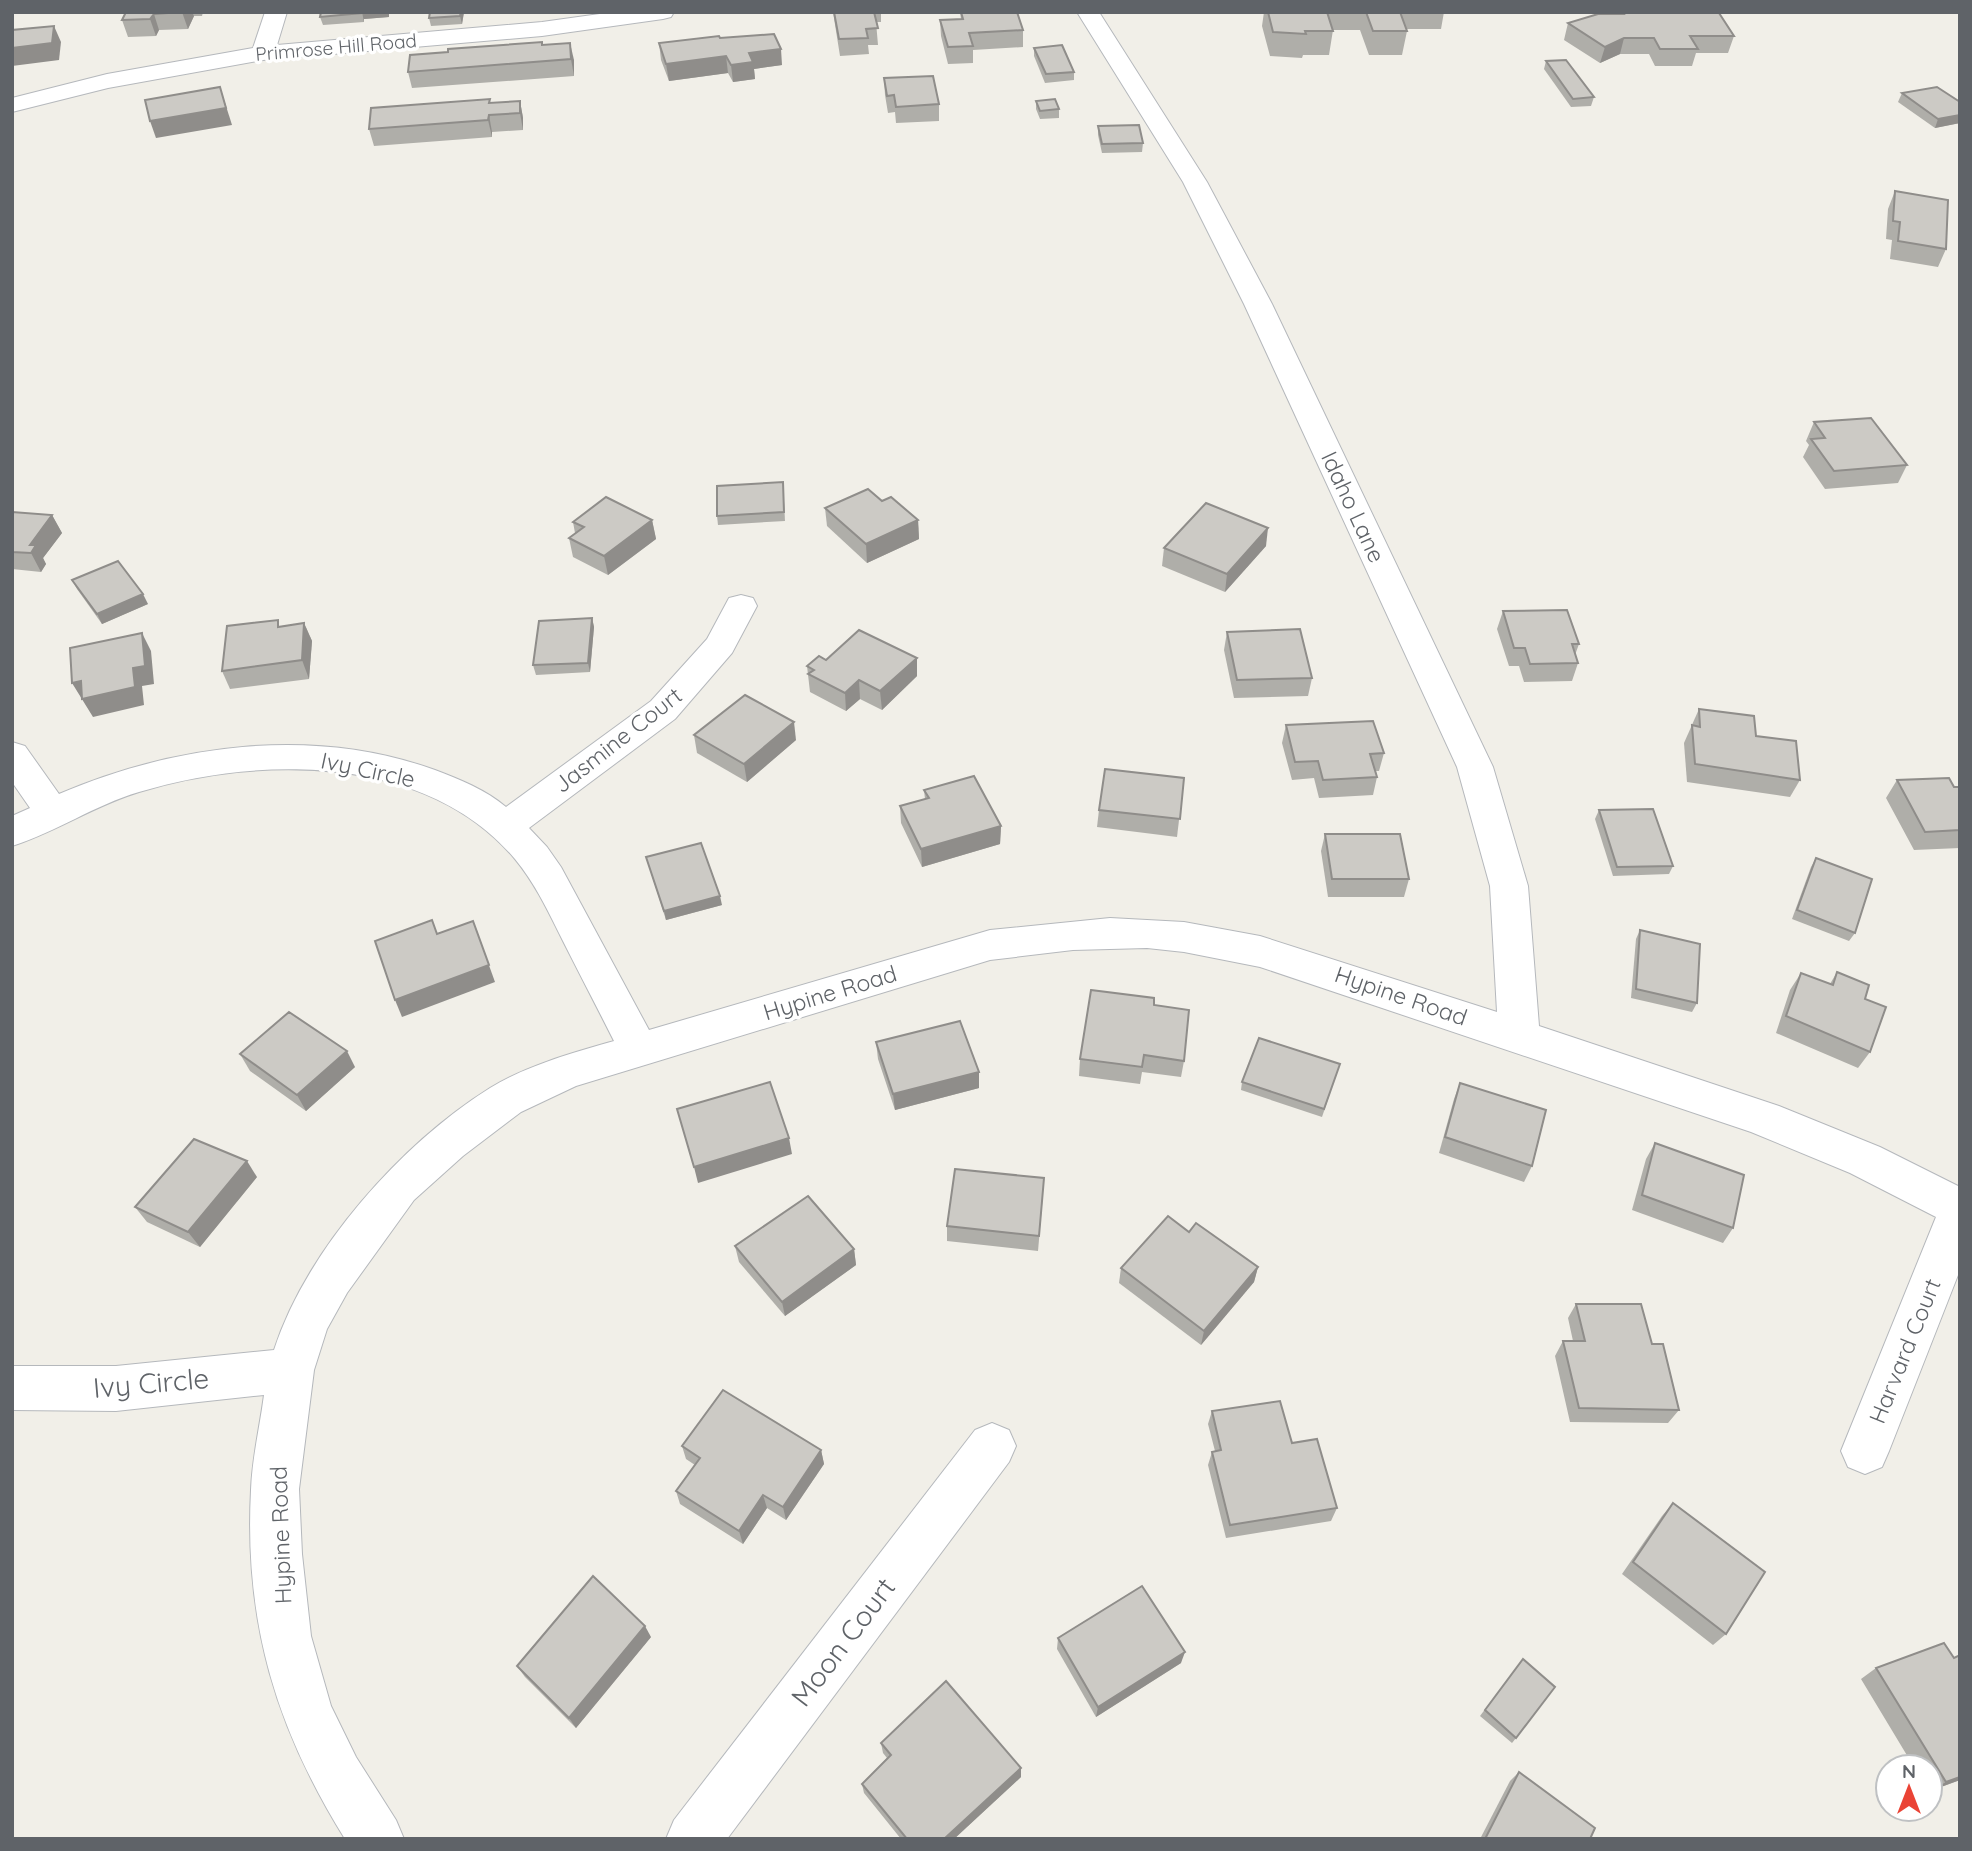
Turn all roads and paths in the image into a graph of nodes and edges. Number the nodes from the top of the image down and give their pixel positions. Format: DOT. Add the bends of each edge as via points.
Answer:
graph roads {
  1 [pos="276,12"];
  2 [pos="663,12"];
  3 [pos="1088,12"];
  4 [pos="263,53"];
  5 [pos="12,105"];
  6 [pos="741,606"];
  7 [pos="12,755"];
  8 [pos="52,812"];
  9 [pos="505,827"];
  10 [pos="12,832"];
  11 [pos="1520,1036"];
  12 [pos="639,1050"];
  13 [pos="1960,1210"];
  14 [pos="290,1370"];
  15 [pos="12,1388"];
  16 [pos="992,1446"];
  17 [pos="1865,1451"];
  18 [pos="377,1839"];
  19 [pos="693,1839"];
  1 -- 4 [label="street"];
  2 -- 4 [label="street, Primrose Hill Road" via="542,29"];
  3 -- 11 [label="street, Idaho Lane" via="1195,182 1258,304 1475,767 1509,886"];
  4 -- 5 [label="street, Primrose Hill Road" via="107,81"];
  6 -- 9 [label="street, Jasmine Court" via="720,645 663,709"];
  7 -- 8 [label="street"];
  8 -- 9 [label="street, Ivy Circle" via="154,775 242,760 303,757 395,770 472,803"];
  8 -- 10 [label="street, Ivy Circle"];
  9 -- 12 [label="street, Ivy Circle" via="544,871"];
  11 -- 12 [label="street, Hypine Road" via="1245,946 1175,933 1113,930 990,945"];
  11 -- 13 [label="street, Hypine Road" via="1764,1119 1865,1160"];
  12 -- 14 [label="street, Hypine Road" via="565,1072 506,1100 399,1187 331,1279 306,1322"];
  13 -- 17 [label="street, Harvard Court"];
  14 -- 15 [label="street, Ivy Circle" via="93,1390"];
  14 -- 18 [label="street, Hypine Road" via="275,1489 285,1636 307,1713"];
  16 -- 19 [label="street, Moon Court"];
}
